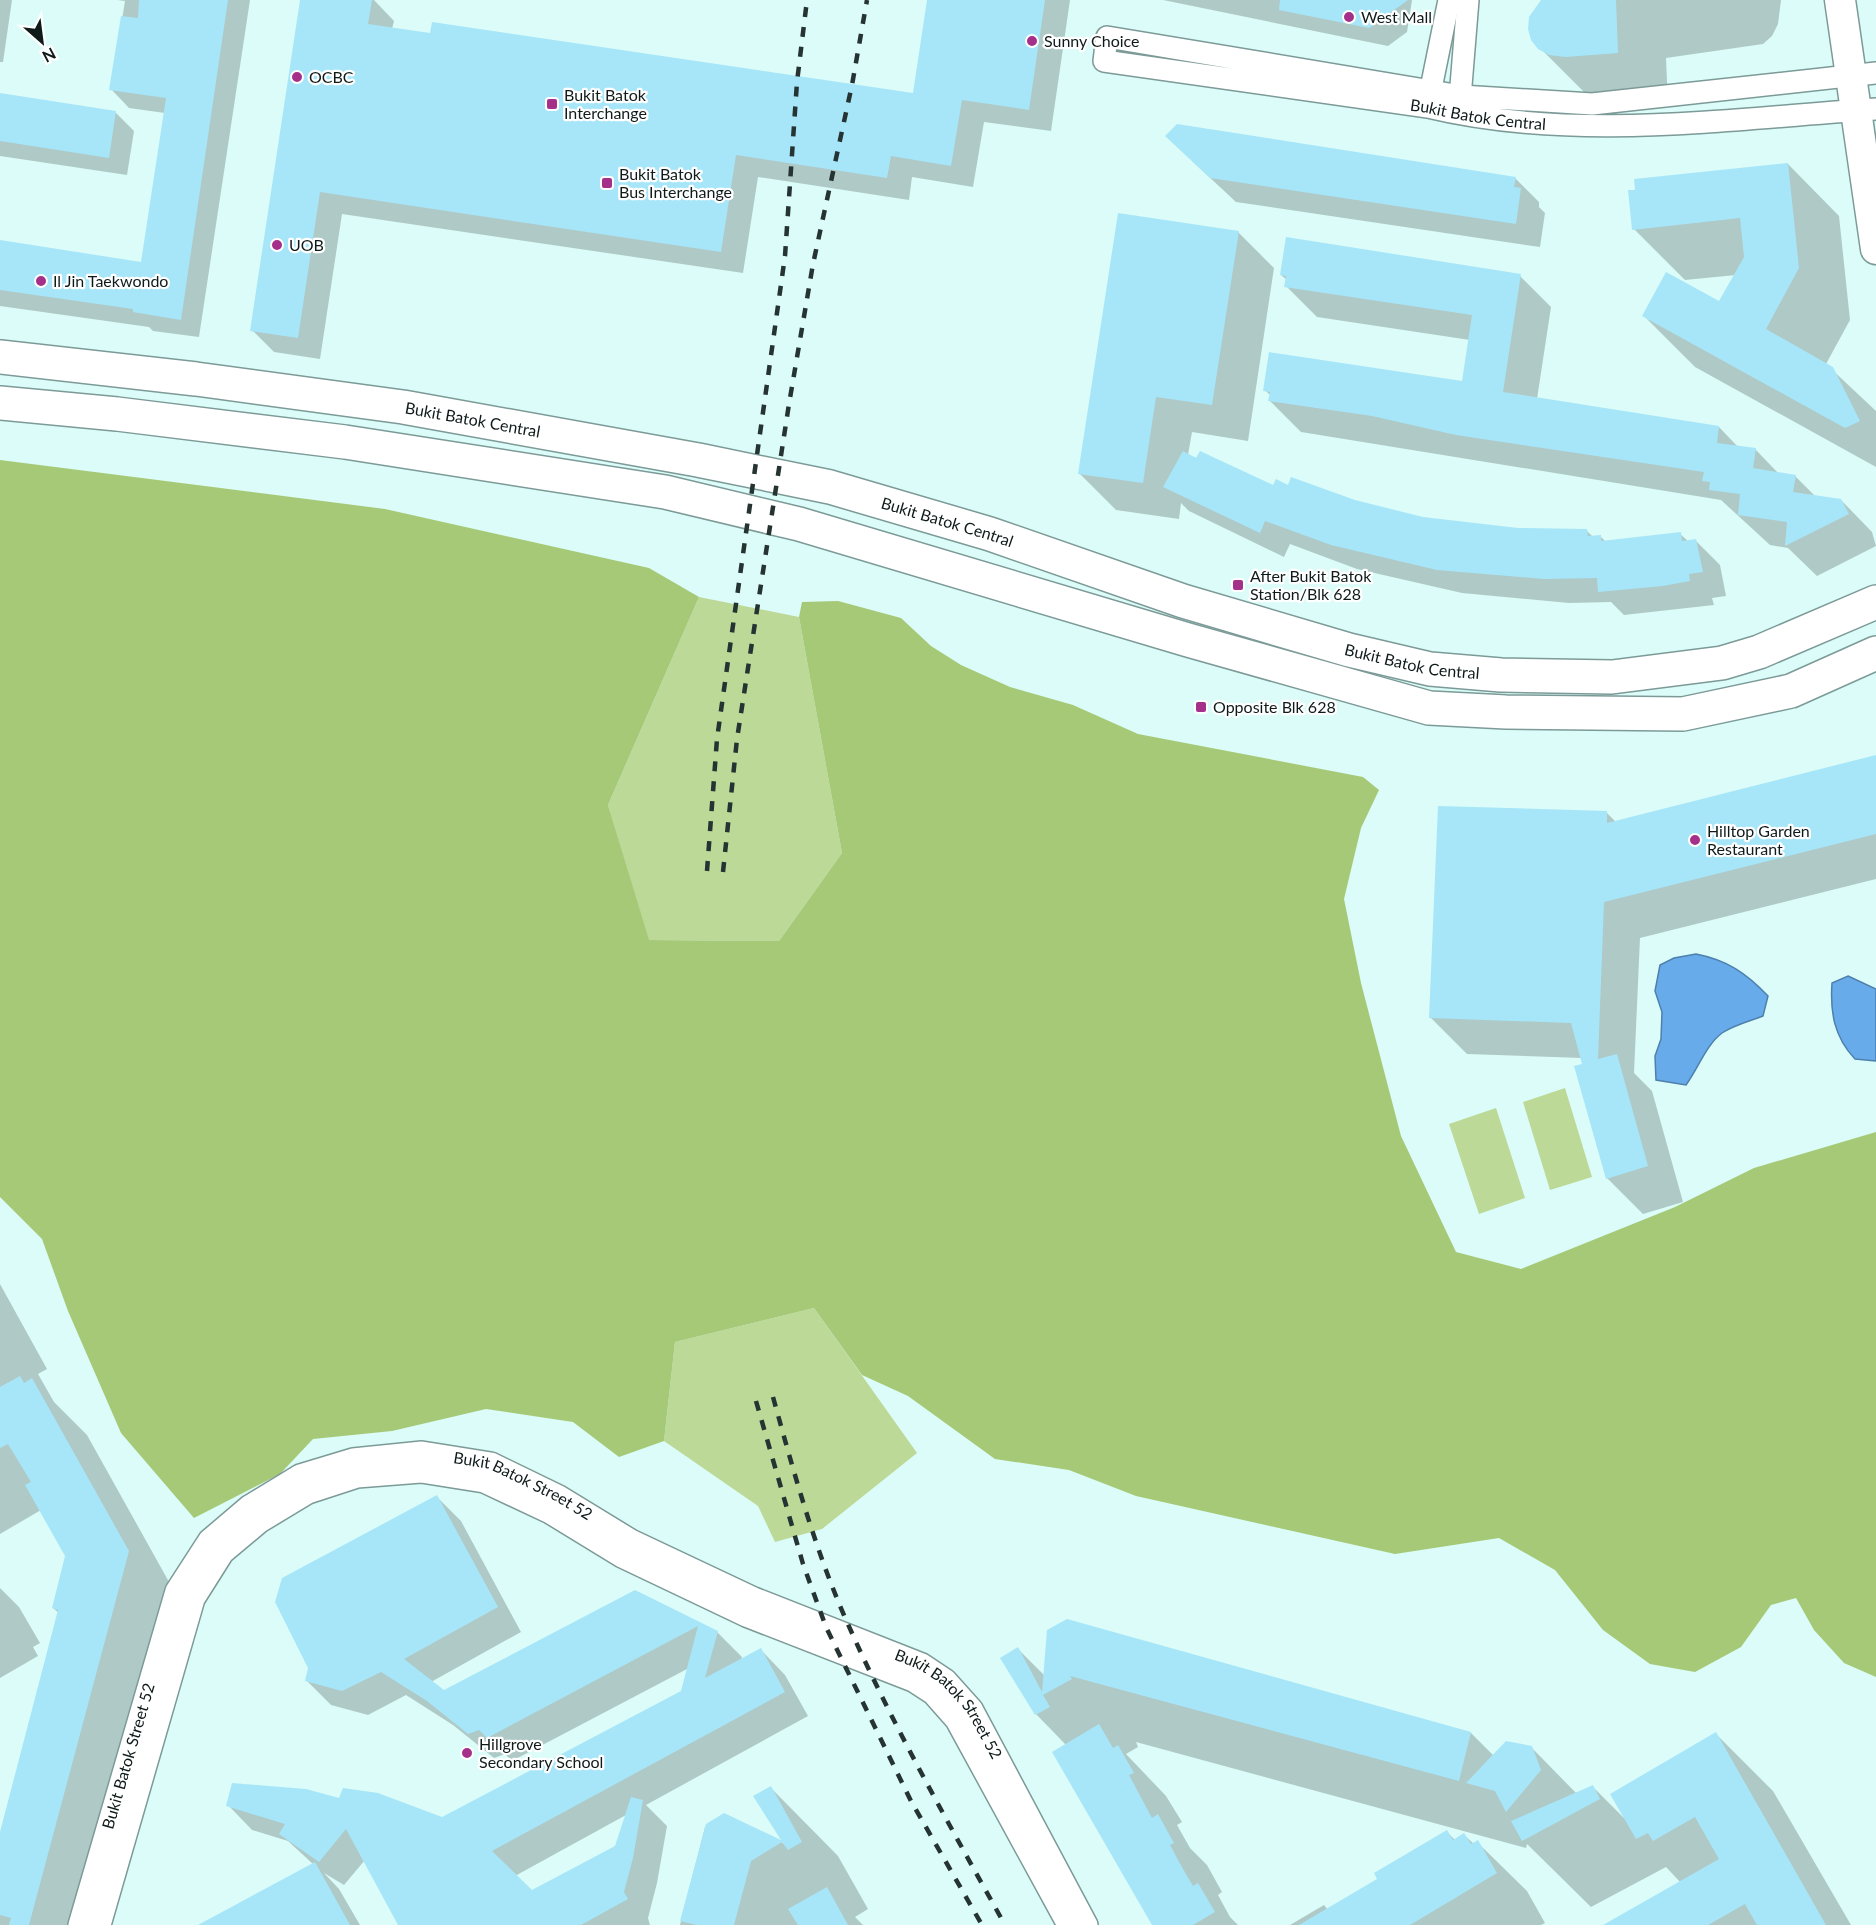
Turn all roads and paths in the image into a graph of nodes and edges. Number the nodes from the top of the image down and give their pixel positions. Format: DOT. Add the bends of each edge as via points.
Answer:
graph roads {
  1 [pos="1449,0"];
  2 [pos="1468,0"];
  3 [pos="1840,0"];
  4 [pos="1864,75"];
  5 [pos="1428,99"];
  6 [pos="1459,105"];
  7 [pos="1865,110"];
  8 [pos="1876,249"];
  9 [pos="0,357"];
  10 [pos="0,403"];
  11 [pos="1876,602"];
  12 [pos="1876,653"];
  13 [pos="79,1925"];
  14 [pos="100,1925"];
  15 [pos="1068,1925"];
  16 [pos="1088,1925"];
  1 -- 5 [label="street"];
  2 -- 6 [label="street"];
  3 -- 4 [label="main road"];
  4 -- 6 [label="street, Bukit Batok Central" via="1592,104"];
  4 -- 7 [label="main road"];
  5 -- 5 [label="street, Bukit Batok Central" via="1107,37 1104,61"];
  5 -- 6 [label="street, Bukit Batok Central"];
  6 -- 7 [label="street, Bukit Batok Central" via="1606,125"];
  7 -- 8 [label="main road"];
  9 -- 11 [label="main road, Bukit Batok Central" via="403,407 830,487 990,534 1183,602 1430,669 1612,677 1722,663 1759,652"];
  10 -- 12 [label="main road" via="345,442 665,492 799,524 1429,708 1683,714 1791,691"];
  13 -- 16 [label="street, Bukit Batok Street 52" via="176,1592 209,1540 249,1506 300,1475 353,1459 422,1452 490,1463 559,1496 631,1540 754,1598 922,1664 946,1680 972,1709"];
  14 -- 15 [label="street, Bukit Batok Street 52" via="194,1599 224,1553 260,1522 308,1493 357,1477 422,1472 484,1482 550,1513 622,1557 746,1616 880,1667 933,1694 956,1720"];
}
